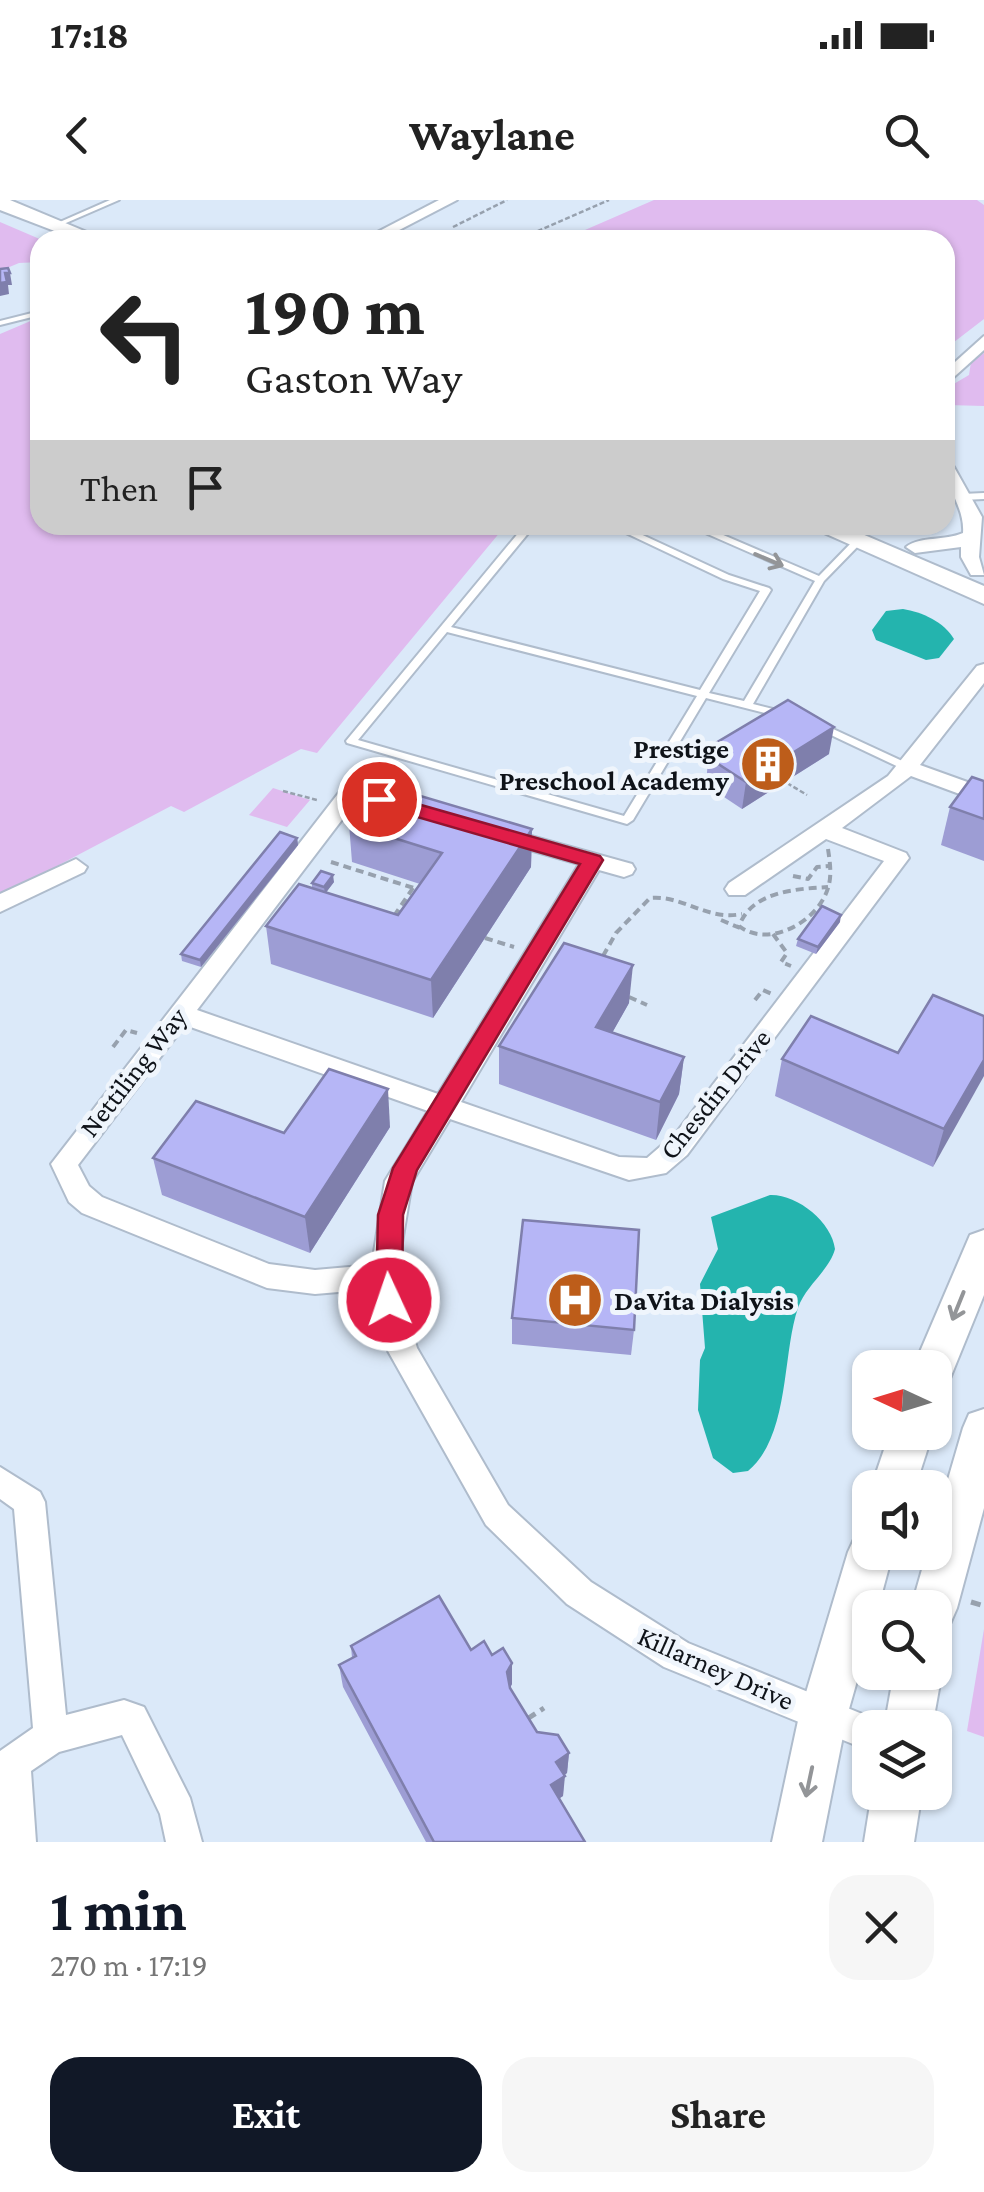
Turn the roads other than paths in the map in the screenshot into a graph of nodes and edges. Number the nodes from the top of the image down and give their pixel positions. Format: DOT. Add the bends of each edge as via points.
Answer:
graph roads {
  1 [pos="82,200"];
  2 [pos="116,200"];
  3 [pos="450,200"];
  4 [pos="470,200"];
  5 [pos="0,203"];
  6 [pos="97,206"];
  7 [pos="57,225"];
  8 [pos="70,230"];
  9 [pos="404,230"];
  10 [pos="405,230"];
  11 [pos="30,314"];
  12 [pos="0,322"];
  13 [pos="984,341"];
  14 [pos="955,370"];
  15 [pos="955,490"];
  16 [pos="955,492"];
  17 [pos="984,496"];
  18 [pos="522,535"];
  19 [pos="637,535"];
  20 [pos="714,535"];
  21 [pos="862,535"];
  22 [pos="872,535"];
  23 [pos="875,535"];
  24 [pos="974,536"];
  25 [pos="915,547"];
  26 [pos="820,580"];
  27 [pos="982,580"];
  28 [pos="443,628"];
  29 [pos="984,670"];
  30 [pos="704,694"];
  31 [pos="747,705"];
  32 [pos="794,717"];
  33 [pos="809,721"];
  34 [pos="909,768"];
  35 [pos="984,796"];
  36 [pos="433,815"];
  37 [pos="468,825"];
  38 [pos="826,839"];
  39 [pos="593,860"];
  40 [pos="76,867"];
  41 [pos="624,870"];
  42 [pos="737,889"];
  43 [pos="0,904"];
  44 [pos="178,1014"];
  45 [pos="442,1105"];
  46 [pos="984,1246"];
  47 [pos="387,1276"];
  48 [pos="941,1350"];
  49 [pos="984,1428"];
  50 [pos="1,1483"];
  51 [pos="866,1570"];
  52 [pos="939,1590"];
  53 [pos="823,1716"];
  54 [pos="852,1727"];
  55 [pos="51,1738"];
  56 [pos="7,1764"];
  57 [pos="893,1810"];
  58 [pos="18,1842"];
  59 [pos="184,1842"];
  60 [pos="797,1842"];
  61 [pos="889,1842"];
  1 -- 6 [label="lane"];
  2 -- 6 [label="lane"];
  3 -- 9 [label="street"];
  4 -- 10 [label="street"];
  5 -- 7 [label="main road"];
  6 -- 7 [label="lane"];
  7 -- 8 [label="main road"];
  11 -- 12 [label="lane"];
  13 -- 14 [label="street"];
  15 -- 17 [label="lane"];
  16 -- 24 [label="street" via="976,523"];
  18 -- 28 [label="lane"];
  19 -- 30 [label="lane" via="766,590"];
  20 -- 26 [label="lane, one-way"];
  21 -- 26 [label="lane"];
  22 -- 27 [label="main road"];
  23 -- 25 [label="main road"];
  24 -- 25 [label="street"];
  24 -- 27 [label="street" via="970,557"];
  25 -- 27 [label="main road"];
  26 -- 31 [label="lane"];
  28 -- 30 [label="lane"];
  28 -- 30 [label="lane" via="351,741 628,820"];
  29 -- 34 [label="street"];
  30 -- 31 [label="lane"];
  31 -- 32 [label="lane"];
  33 -- 34 [label="lane"];
  34 -- 35 [label="street"];
  34 -- 38 [label="street"];
  36 -- 44 [label="street, Nettiling Way" via="352,792"];
  37 -- 39 [label="street"];
  38 -- 42 [label="street"];
  38 -- 45 [label="street, Chesdin Drive" via="898,858 685,1140 659,1165 618,1167"];
  39 -- 41 [label="street"];
  39 -- 45 [label="street, Killarney Drive"];
  40 -- 43 [label="street"];
  44 -- 45 [label="street, Chesdin Drive"];
  44 -- 47 [label="street, Nettiling Way" via="65,1160 80,1194 101,1210 267,1276 315,1282"];
  45 -- 47 [label="street, Killarney Drive" via="399,1182"];
  46 -- 48 [label="main road, one-way"];
  47 -- 53 [label="street, Killarney Drive" via="403,1351 497,1514 627,1628"];
  49 -- 52 [label="main road"];
  50 -- 55 [label="street" via="29,1502"];
  51 -- 53 [label="main road"];
  53 -- 54 [label="street, Killarney Drive"];
  53 -- 60 [label="main road, one-way"];
  55 -- 56 [label="street"];
  55 -- 59 [label="street" via="132,1719"];
  56 -- 58 [label="street"];
  57 -- 61 [label="main road"];
}
